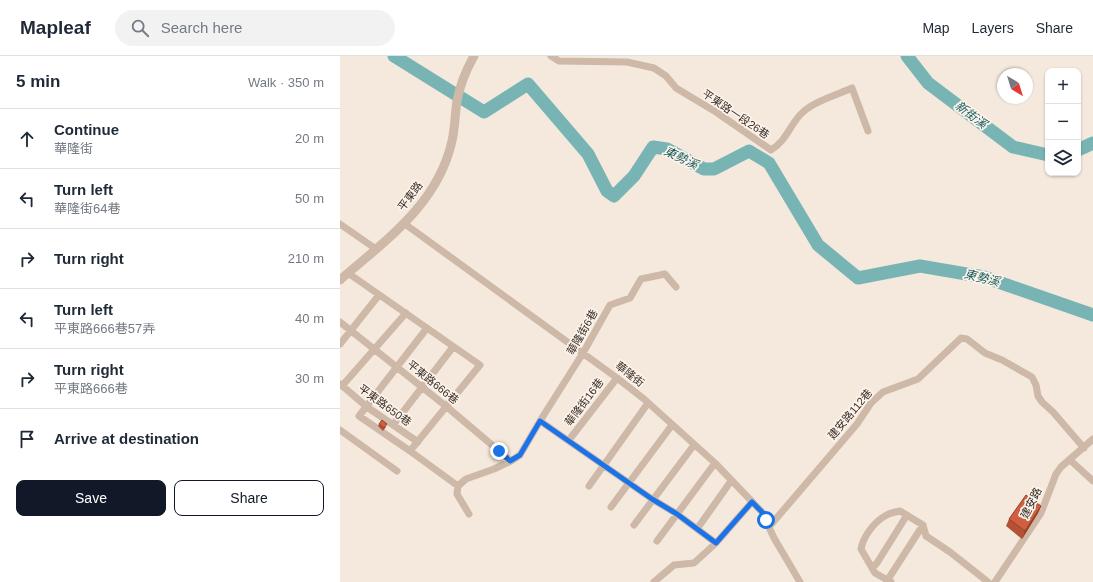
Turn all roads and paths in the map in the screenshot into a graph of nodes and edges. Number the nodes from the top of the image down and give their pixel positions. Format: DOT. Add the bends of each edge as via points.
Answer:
graph roads {
  1 [pos="474,56"];
  2 [pos="551,56"];
  3 [pos="868,131"];
  4 [pos="340,224"];
  5 [pos="405,224"];
  6 [pos="376,249"];
  7 [pos="348,273"];
  8 [pos="340,280"];
  9 [pos="676,287"];
  10 [pos="379,295"];
  11 [pos="406,313"];
  12 [pos="340,322"];
  13 [pos="427,328"];
  14 [pos="351,331"];
  15 [pos="340,344"];
  16 [pos="454,346"];
  17 [pos="374,349"];
  18 [pos="584,352"];
  19 [pos="397,367"];
  20 [pos="617,378"];
  21 [pos="341,385"];
  22 [pos="421,387"];
  23 [pos="648,403"];
  24 [pos="367,407"];
  25 [pos="447,407"];
  26 [pos="540,421"];
  27 [pos="393,425"];
  28 [pos="672,425"];
  29 [pos="340,430"];
  30 [pos="1093,439"];
  31 [pos="569,440"];
  32 [pos="418,442"];
  33 [pos="694,445"];
  34 [pos="1084,448"];
  35 [pos="410,451"];
  36 [pos="1070,460"];
  37 [pos="510,461"];
  38 [pos="715,463"];
  39 [pos="604,466"];
  40 [pos="397,471"];
  41 [pos="731,481"];
  42 [pos="1093,481"];
  43 [pos="629,482"];
  44 [pos="458,486"];
  45 [pos="590,486"];
  46 [pos="652,499"];
  47 [pos="752,502"];
  48 [pos="610,507"];
  49 [pos="470,514"];
  50 [pos="677,514"];
  51 [pos="907,515"];
  52 [pos="634,525"];
  53 [pos="923,525"];
  54 [pos="769,527"];
  55 [pos="696,529"];
  56 [pos="657,541"];
  57 [pos="716,543"];
  58 [pos="872,568"];
  59 [pos="889,581"];
  60 [pos="654,582"];
  61 [pos="800,582"];
  62 [pos="988,582"];
  63 [pos="995,582"];
  1 -- 5 [label="street, 平東路" via="465,73 457,100 452,141 440,174 426,198"];
  2 -- 3 [label="street, 平東路一段26巷" via="559,61 627,62 654,68 666,76 676,88 771,150 780,145 800,114 811,106 852,88"];
  4 -- 6 [label="street"];
  5 -- 6 [label="street, 平東路"];
  5 -- 18 [label="street, 華隆街"];
  6 -- 7 [label="street, 平東路"];
  7 -- 8 [label="street, 平東路"];
  7 -- 10 [label="street"];
  9 -- 18 [label="street, 華隆街6巷" via="665,274 641,279 630,298 610,306"];
  10 -- 11 [label="street"];
  10 -- 14 [label="street"];
  11 -- 13 [label="street"];
  11 -- 17 [label="street"];
  12 -- 14 [label="street, 平東路666巷"];
  13 -- 16 [label="street"];
  13 -- 19 [label="street"];
  14 -- 15 [label="street"];
  14 -- 17 [label="street, 平東路666巷"];
  16 -- 22 [label="street"];
  16 -- 25 [label="street" via="480,365"];
  17 -- 19 [label="street, 平東路666巷"];
  17 -- 21 [label="street"];
  18 -- 20 [label="street, 華隆街"];
  18 -- 26 [label="street, 華隆街6巷"];
  19 -- 22 [label="street, 平東路666巷"];
  19 -- 24 [label="street"];
  20 -- 23 [label="street, 華隆街"];
  20 -- 31 [label="street, 華隆街16巷"];
  21 -- 24 [label="street, 平東路650巷"];
  22 -- 25 [label="street, 平東路666巷"];
  22 -- 27 [label="street"];
  23 -- 28 [label="street, 華隆街"];
  23 -- 39 [label="street"];
  24 -- 27 [label="street, 平東路650巷"];
  24 -- 35 [label="street" via="359,416"];
  25 -- 32 [label="street"];
  25 -- 37 [label="street, 平東路666巷"];
  26 -- 31 [label="street"];
  26 -- 37 [label="street, 華隆街6巷" via="520,455"];
  27 -- 32 [label="street, 平東路650巷"];
  28 -- 33 [label="street, 華隆街"];
  28 -- 43 [label="street"];
  29 -- 40 [label="street"];
  30 -- 34 [label="street, 建安路"];
  31 -- 39 [label="street"];
  32 -- 35 [label="street"];
  33 -- 38 [label="street, 華隆街"];
  33 -- 46 [label="street"];
  34 -- 36 [label="street, 建安路"];
  34 -- 54 [label="street, 建安路112巷" via="1042,402 1032,377 985,352 967,339 961,338 918,379 883,392 871,403 857,424"];
  35 -- 44 [label="street"];
  36 -- 42 [label="street"];
  36 -- 63 [label="street, 建安路" via="1056,474 1041,513"];
  37 -- 44 [label="street, 華隆街6巷" via="466,479"];
  38 -- 41 [label="street, 華隆街"];
  38 -- 50 [label="street"];
  39 -- 43 [label="street"];
  39 -- 45 [label="street"];
  41 -- 47 [label="street, 華隆街"];
  41 -- 55 [label="street"];
  43 -- 46 [label="street"];
  43 -- 48 [label="street"];
  44 -- 49 [label="street" via="457,494"];
  46 -- 50 [label="street"];
  46 -- 52 [label="street"];
  47 -- 54 [label="street, 華隆街" via="762,512"];
  47 -- 57 [label="street"];
  50 -- 55 [label="street"];
  50 -- 56 [label="street"];
  51 -- 53 [label="street"];
  51 -- 58 [label="street" via="878,563"];
  51 -- 58 [label="street" via="900,511 885,516 862,542 861,549"];
  53 -- 59 [label="street"];
  53 -- 62 [label="street" via="926,536"];
  54 -- 61 [label="street, 華隆街"];
  55 -- 57 [label="street"];
  57 -- 60 [label="street" via="694,563 674,565"];
  58 -- 59 [label="street" via="875,573"];
}
